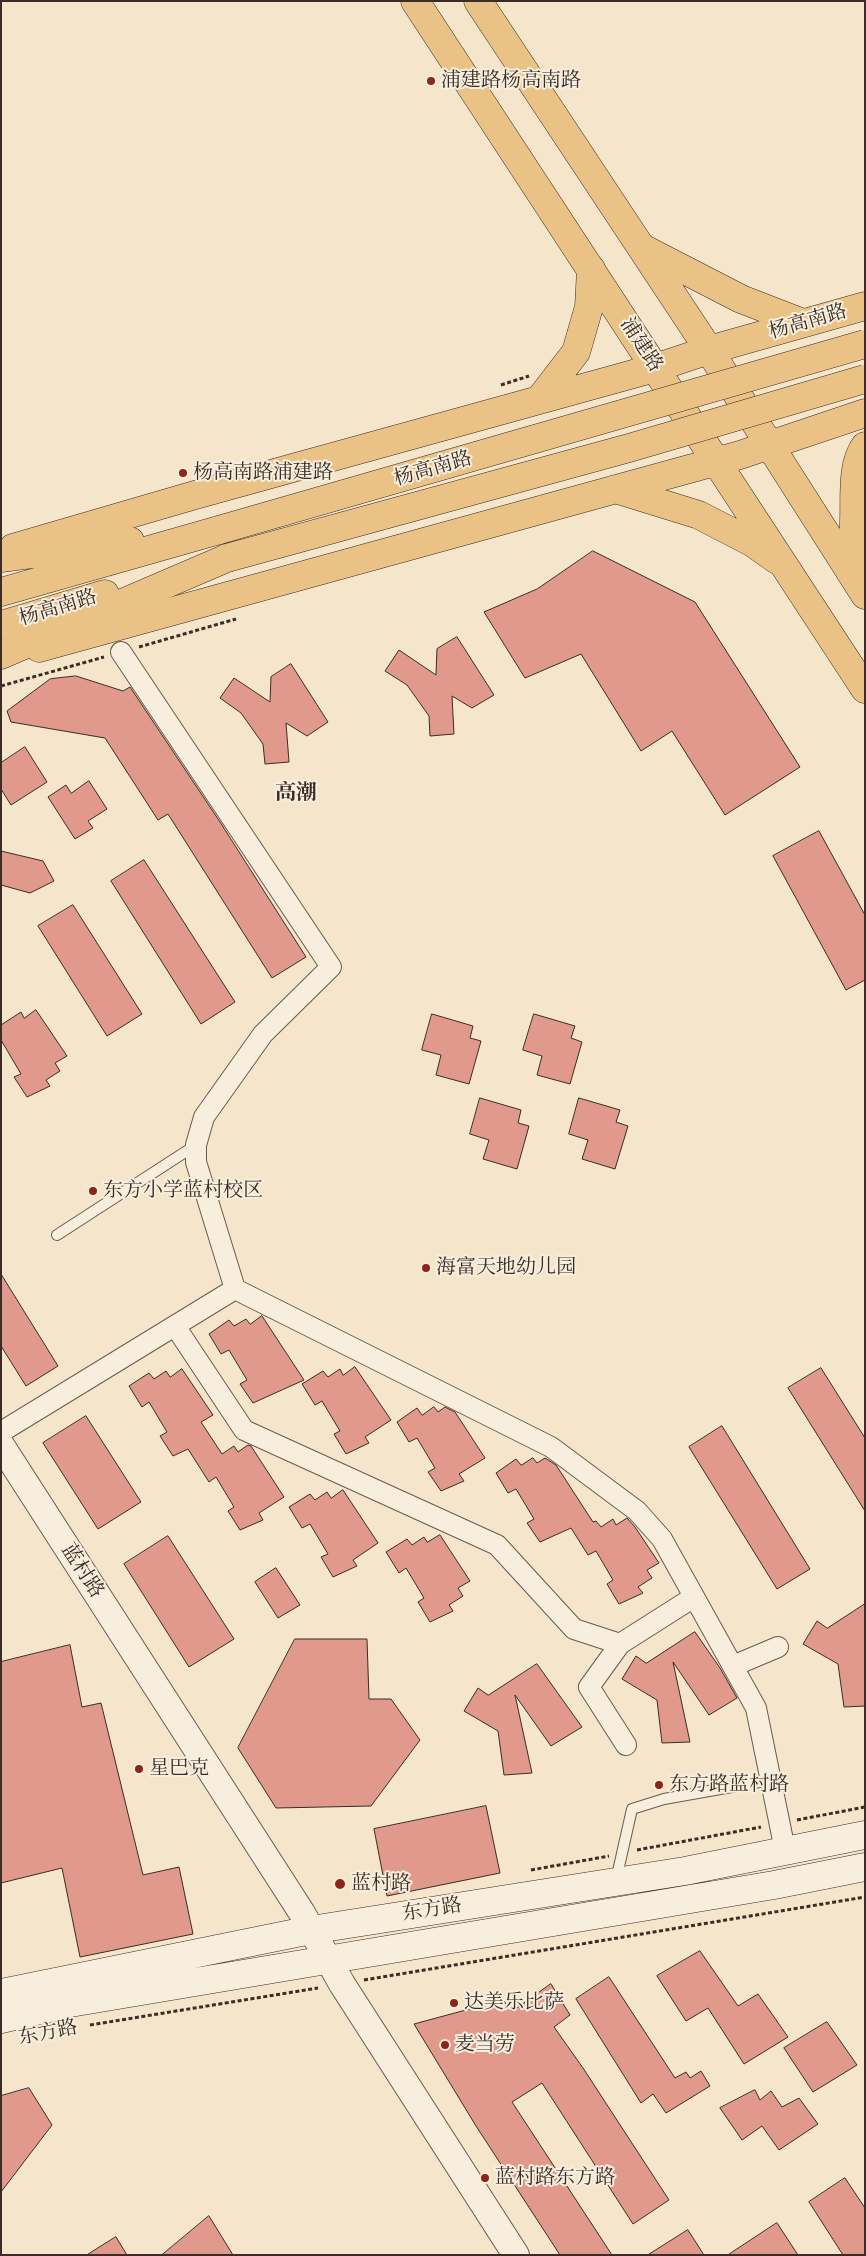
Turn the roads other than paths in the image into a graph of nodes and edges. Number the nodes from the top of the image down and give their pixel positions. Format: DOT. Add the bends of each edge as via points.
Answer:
graph roads {
  1 [pos="415,1"];
  2 [pos="478,1"];
  3 [pos="640,247"];
  4 [pos="591,268"];
  5 [pos="865,306"];
  6 [pos="803,323"];
  7 [pos="865,344"];
  8 [pos="708,350"];
  9 [pos="656,368"];
  10 [pos="865,379"];
  11 [pos="539,400"];
  12 [pos="865,413"];
  13 [pos="770,446"];
  14 [pos="865,446"];
  15 [pos="717,461"];
  16 [pos="614,489"];
  17 [pos="219,530"];
  18 [pos="1,551"];
  19 [pos="1,558"];
  20 [pos="227,558"];
  21 [pos="784,565"];
  22 [pos="850,572"];
  23 [pos="1,592"];
  24 [pos="865,595"];
  25 [pos="1,625"];
  26 [pos="121,652"];
  27 [pos="1,657"];
  28 [pos="865,689"];
  29 [pos="196,1145"];
  30 [pos="57,1234"];
  31 [pos="235,1288"];
  32 [pos="174,1326"];
  33 [pos="1,1432"];
  34 [pos="1,1445"];
  35 [pos="694,1597"];
  36 [pos="620,1644"];
  37 [pos="778,1647"];
  38 [pos="733,1666"];
  39 [pos="626,1745"];
  40 [pos="771,1780"];
  41 [pos="865,1835"];
  42 [pos="785,1850"];
  43 [pos="865,1867"];
  44 [pos="616,1881"];
  45 [pos="311,1930"];
  46 [pos="328,1959"];
  47 [pos="1,1993"];
  48 [pos="1,2019"];
  49 [pos="516,2255"];
  1 -- 4 [label="main road, 浦建路"];
  2 -- 3 [label="main road"];
  3 -- 6 [label="main road" via="741,298"];
  3 -- 8 [label="main road"];
  4 -- 9 [label="main road, 浦建路"];
  4 -- 11 [label="main road" via="589,307 576,352"];
  5 -- 6 [label="main road, 杨高南路"];
  6 -- 8 [label="main road, 杨高南路"];
  7 -- 17 [label="main road, 杨高南路, bridge"];
  8 -- 9 [label="main road, 杨高南路"];
  8 -- 13 [label="main road"];
  9 -- 11 [label="main road, 杨高南路"];
  9 -- 15 [label="main road, 浦建路"];
  10 -- 20 [label="main road, 杨高南路, bridge" via="629,448"];
  11 -- 18 [label="main road, 杨高南路"];
  12 -- 13 [label="main road, 杨高南路"];
  13 -- 15 [label="main road, 杨高南路"];
  13 -- 22 [label="main road"];
  14 -- 22 [label="main road" via="860,452 853,491"];
  15 -- 16 [label="main road, 杨高南路"];
  15 -- 21 [label="main road, 浦建路"];
  16 -- 21 [label="main road" via="699,515 753,543"];
  16 -- 27 [label="main road, 杨高南路"];
  17 -- 19 [label="main road"];
  17 -- 23 [label="main road, 杨高南路"];
  20 -- 25 [label="main road, 杨高南路"];
  20 -- 27 [label="main road"];
  21 -- 28 [label="main road, 浦建路"];
  22 -- 24 [label="main road"];
  26 -- 29 [label="street" via="331,967 263,1034 204,1117"];
  29 -- 30 [label="lane"];
  29 -- 31 [label="street" via="196,1162"];
  31 -- 32 [label="street"];
  31 -- 35 [label="street" via="551,1447 637,1511 662,1539"];
  32 -- 33 [label="street"];
  32 -- 36 [label="street" via="244,1430 496,1545 574,1629"];
  34 -- 45 [label="street, 蓝村路"];
  35 -- 36 [label="street"];
  35 -- 38 [label="street"];
  36 -- 39 [label="street" via="589,1687"];
  37 -- 38 [label="street"];
  38 -- 40 [label="street" via="756,1708"];
  40 -- 42 [label="street"];
  40 -- 44 [label="lane" via="664,1799 632,1809"];
  41 -- 42 [label="main road, 东方路"];
  42 -- 44 [label="main road, 东方路" via="685,1872"];
  43 -- 46 [label="main road, 东方路"];
  44 -- 45 [label="main road, 东方路"];
  45 -- 46 [label="street, 蓝村路"];
  45 -- 47 [label="main road, 东方路"];
  46 -- 48 [label="main road, 东方路" via="70,2003"];
  46 -- 49 [label="street, 蓝村路"];
}
